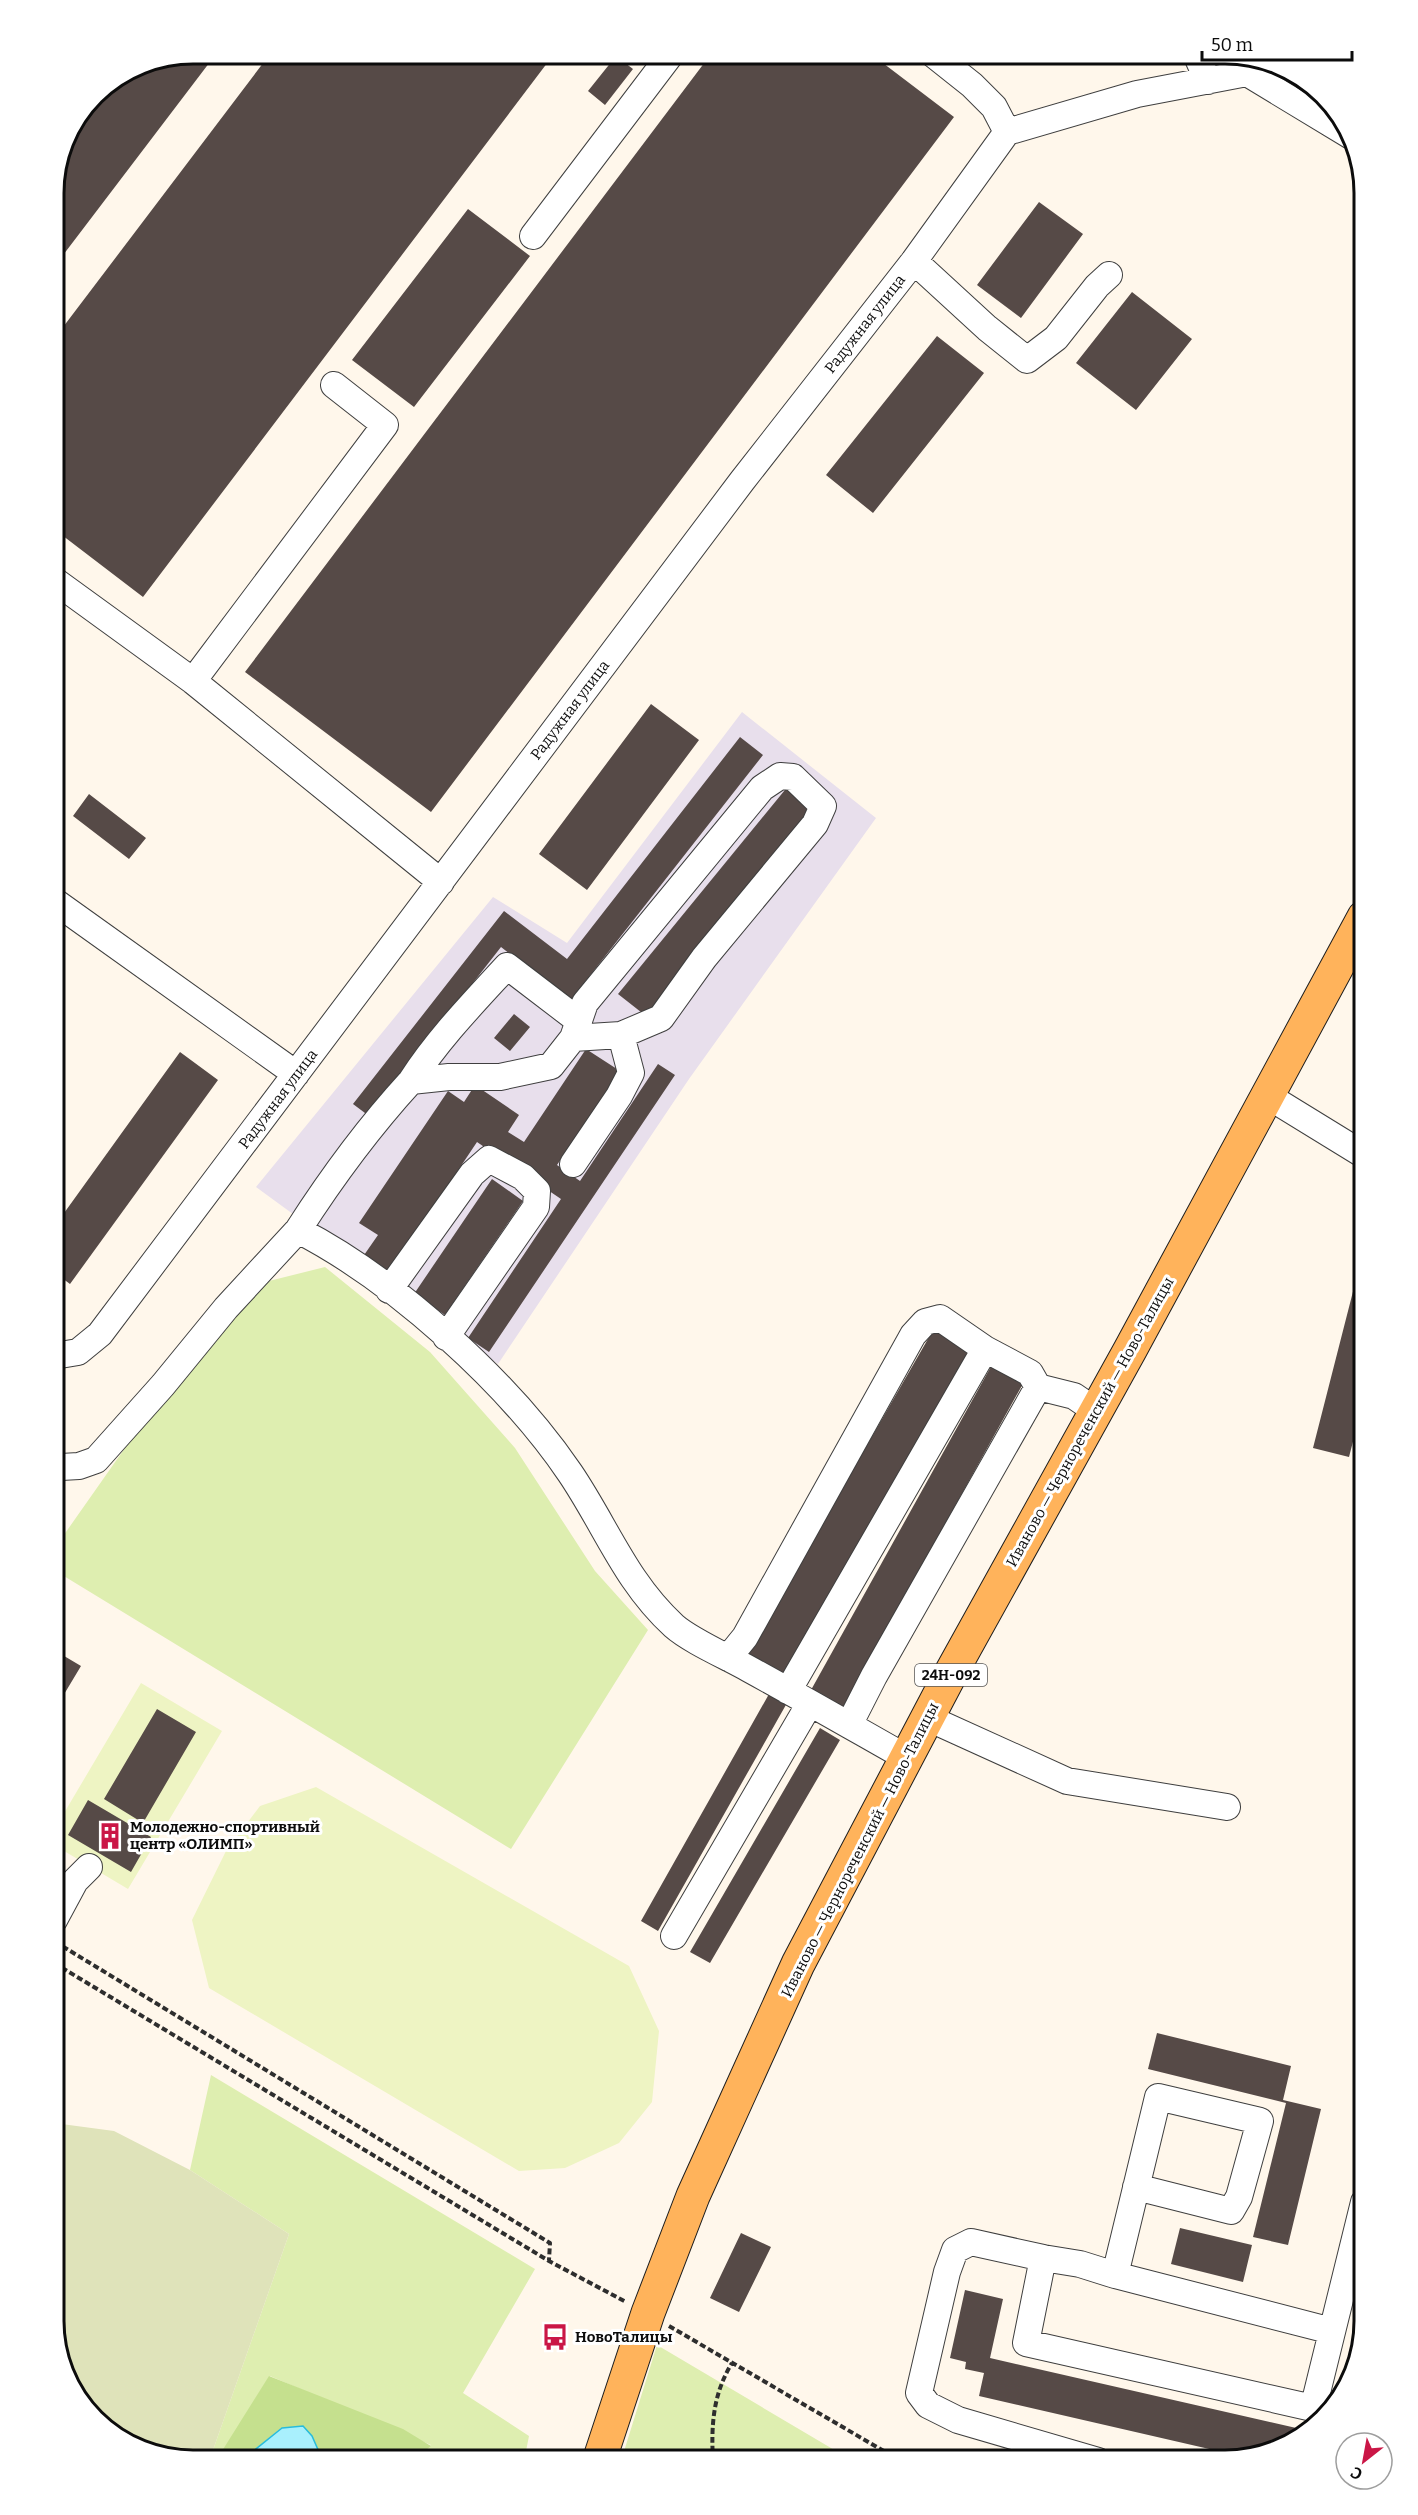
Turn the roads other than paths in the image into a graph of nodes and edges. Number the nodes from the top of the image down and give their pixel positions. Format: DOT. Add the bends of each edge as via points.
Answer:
graph roads {
  1 [pos="663,64"];
  2 [pos="946,65"];
  3 [pos="1201,65"];
  4 [pos="1252,68"];
  5 [pos="1208,81"];
  6 [pos="1333,124"];
  7 [pos="1007,132"];
  8 [pos="533,236"];
  9 [pos="914,261"];
  10 [pos="1109,275"];
  11 [pos="334,385"];
  12 [pos="65,588"];
  13 [pos="193,681"];
  14 [pos="441,882"];
  15 [pos="65,909"];
  16 [pos="1354,936"];
  17 [pos="576,1030"];
  18 [pos="621,1035"];
  19 [pos="296,1074"];
  20 [pos="411,1082"];
  21 [pos="1268,1096"];
  22 [pos="1354,1149"];
  23 [pos="573,1164"];
  24 [pos="298,1230"];
  25 [pos="390,1290"];
  26 [pos="446,1337"];
  27 [pos="985,1349"];
  28 [pos="64,1354"];
  29 [pos="1038,1387"];
  30 [pos="1096,1411"];
  31 [pos="64,1467"];
  32 [pos="728,1658"];
  33 [pos="799,1697"];
  34 [pos="928,1718"];
  35 [pos="849,1725"];
  36 [pos="907,1758"];
  37 [pos="1227,1807"];
  38 [pos="89,1867"];
  39 [pos="64,1901"];
  40 [pos="674,1936"];
  41 [pos="1136,2187"];
  42 [pos="1354,2242"];
  43 [pos="1043,2258"];
  44 [pos="1115,2275"];
  45 [pos="1332,2331"];
  46 [pos="1320,2409"];
  47 [pos="1320,2410"];
  48 [pos="603,2450"];
  49 [pos="1060,2450"];
  1 -- 8 [label="street"];
  2 -- 7 [label="street" via="994,107"];
  3 -- 5 [label="street"];
  4 -- 5 [label="street"];
  4 -- 6 [label="street"];
  5 -- 7 [label="street" via="1137,94"];
  7 -- 9 [label="street, Радужная улица"];
  9 -- 10 [label="street" via="1027,360 1056,338"];
  9 -- 14 [label="street, Радужная улица" via="741,481"];
  11 -- 13 [label="street" via="385,425"];
  12 -- 13 [label="street"];
  13 -- 14 [label="street"];
  14 -- 19 [label="street, Радужная улица"];
  15 -- 19 [label="street"];
  16 -- 21 [label="main road, Иваново — Чернореченский — Ново-Талицы / 24Н-092"];
  17 -- 18 [label="street"];
  17 -- 18 [label="street" via="585,1003 762,788 780,776 793,777 823,806 815,824 705,958 662,1018"];
  17 -- 20 [label="street" via="551,1066 500,1077"];
  17 -- 20 [label="street" via="507,966 446,1032"];
  18 -- 23 [label="street" via="631,1073"];
  19 -- 28 [label="street, Радужная улица" via="100,1334 78,1352"];
  20 -- 24 [label="street" via="343,1161"];
  21 -- 22 [label="street"];
  21 -- 30 [label="main road, Иваново — Чернореченский — Ново-Талицы / 24Н-092"];
  24 -- 25 [label="street" via="335,1249"];
  24 -- 31 [label="street" via="96,1460"];
  25 -- 26 [label="street"];
  25 -- 26 [label="street" via="472,1174 489,1159 523,1177 537,1191 536,1207"];
  26 -- 32 [label="street" via="531,1421 570,1473 644,1595 676,1628"];
  27 -- 29 [label="street" via="1030,1373"];
  27 -- 32 [label="street" via="940,1318 925,1322 913,1335 745,1637"];
  27 -- 33 [label="street"];
  29 -- 30 [label="street" via="1074,1396"];
  29 -- 35 [label="street"];
  30 -- 34 [label="main road, Иваново — Чернореченский — Ново-Талицы / 24Н-092"];
  32 -- 33 [label="street"];
  33 -- 35 [label="street"];
  33 -- 40 [label="street"];
  34 -- 36 [label="main road, Иваново — Чернореченский — Ново-Талицы / 24Н-092"];
  34 -- 37 [label="street" via="1067,1781"];
  35 -- 36 [label="street"];
  36 -- 48 [label="main road, Иваново — Чернореченский — Ново-Талицы / 24Н-092" via="798,1964 693,2196 648,2313"];
  38 -- 39 [label="street" via="75,1881"];
  41 -- 41 [label="street" via="1231,2211 1239,2197 1260,2121 1158,2097"];
  41 -- 44 [label="street"];
  42 -- 45 [label="street"];
  43 -- 44 [label="street"];
  43 -- 47 [label="street" via="1026,2343"];
  43 -- 49 [label="street" via="971,2242 955,2250 919,2393 928,2404 958,2420"];
  44 -- 45 [label="street"];
  45 -- 46 [label="street"];
}
